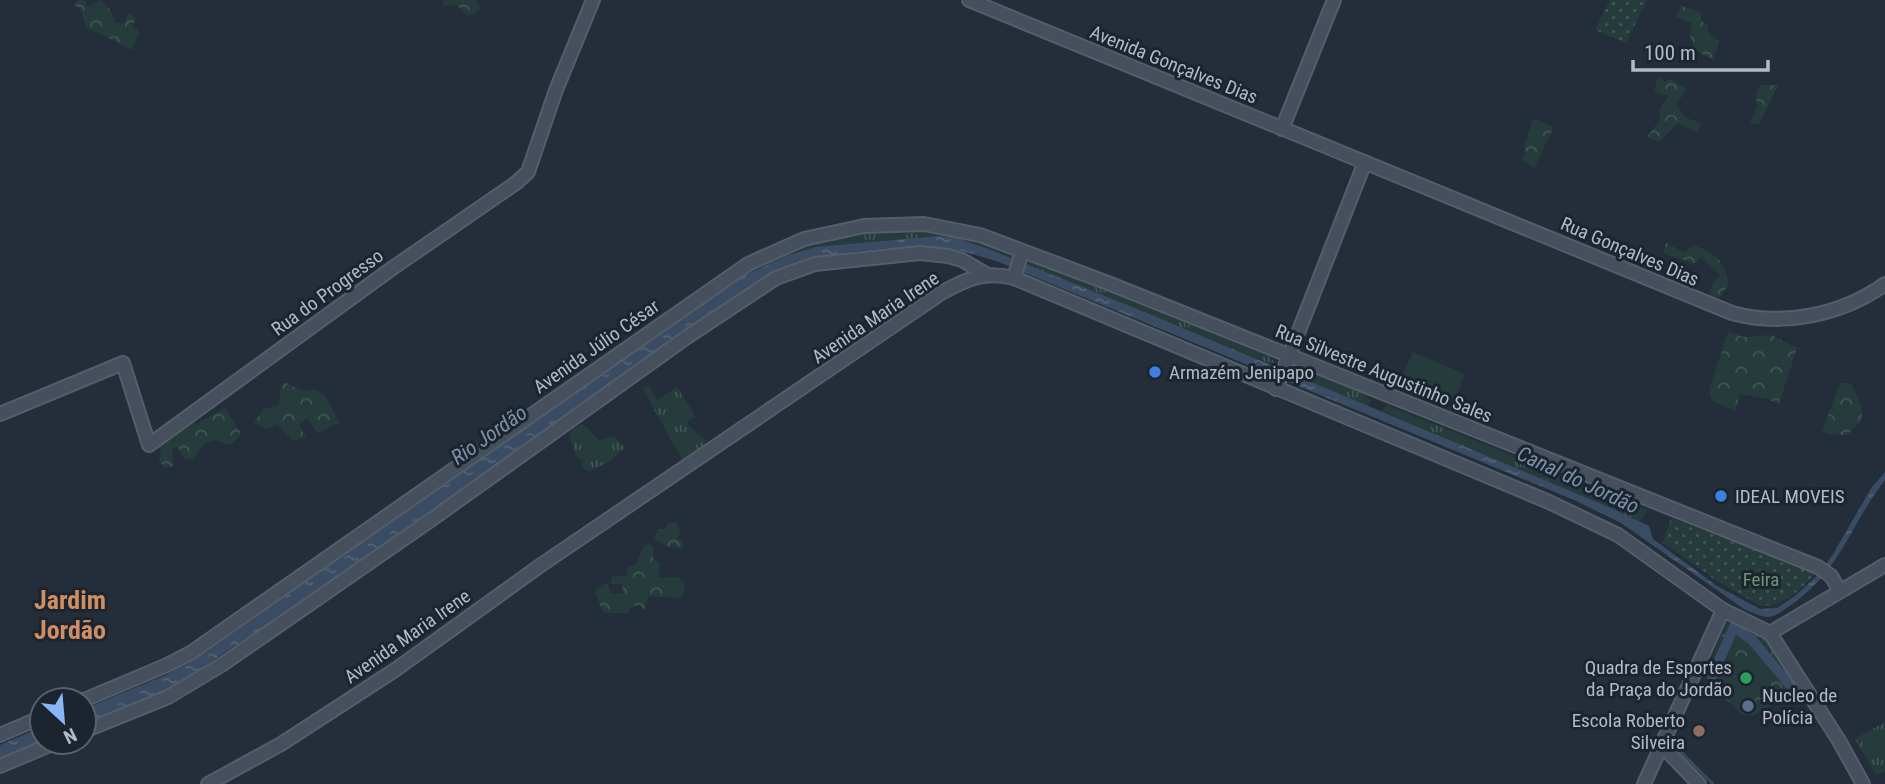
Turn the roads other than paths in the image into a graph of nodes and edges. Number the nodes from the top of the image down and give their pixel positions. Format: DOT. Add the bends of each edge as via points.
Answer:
graph roads {
  1 [pos="593,0"];
  2 [pos="969,0"];
  3 [pos="1334,0"];
  4 [pos="1282,128"];
  5 [pos="1365,162"];
  6 [pos="1021,253"];
  7 [pos="986,274"];
  8 [pos="1015,276"];
  9 [pos="1885,284"];
  10 [pos="1288,359"];
  11 [pos="1277,386"];
  12 [pos="0,414"];
  13 [pos="1885,565"];
  14 [pos="1840,591"];
  15 [pos="1723,610"];
  16 [pos="1770,633"];
  17 [pos="98,694"];
  18 [pos="28,724"];
  19 [pos="98,725"];
  20 [pos="0,735"];
  21 [pos="1664,753"];
  22 [pos="28,754"];
  23 [pos="0,766"];
  24 [pos="208,784"];
  25 [pos="1644,784"];
  26 [pos="1699,784"];
  27 [pos="1863,784"];
  1 -- 12 [label="street, Rua do Progresso" via="528,172 149,445 123,363"];
  2 -- 4 [label="street, Avenida Gonçalves Dias"];
  3 -- 4 [label="street"];
  4 -- 5 [label="street, Avenida Gonçalves Dias"];
  5 -- 9 [label="street, Rua Gonçalves Dias" via="1748,318 1793,319 1825,312"];
  5 -- 10 [label="street"];
  6 -- 8 [label="street"];
  6 -- 10 [label="street, Rua Silvestre Augustinho Sales" via="1108,283"];
  6 -- 17 [label="street, Avenida Júlio César" via="960,229 924,224 889,224 815,236 768,253 192,652"];
  7 -- 8 [label="street, Avenida Maria Irene"];
  7 -- 19 [label="street" via="962,260 920,253 815,264 776,278 223,664 168,697"];
  7 -- 24 [label="street, Avenida Maria Irene" via="943,292 541,565 395,670 281,744"];
  8 -- 11 [label="street, Avenida Maria Irene"];
  10 -- 11 [label="street"];
  10 -- 14 [label="street, Rua Silvestre Augustinho Sales" via="1818,567"];
  11 -- 15 [label="street, Avenida Maria Irene" via="1603,527"];
  13 -- 14 [label="street"];
  14 -- 16 [label="street"];
  15 -- 16 [label="street, Avenida Maria Irene"];
  15 -- 21 [label="street" via="1665,737"];
  16 -- 27 [label="street"];
  18 -- 20 [label="street"];
  21 -- 25 [label="street"];
  21 -- 26 [label="street"];
  22 -- 23 [label="street"];
}
